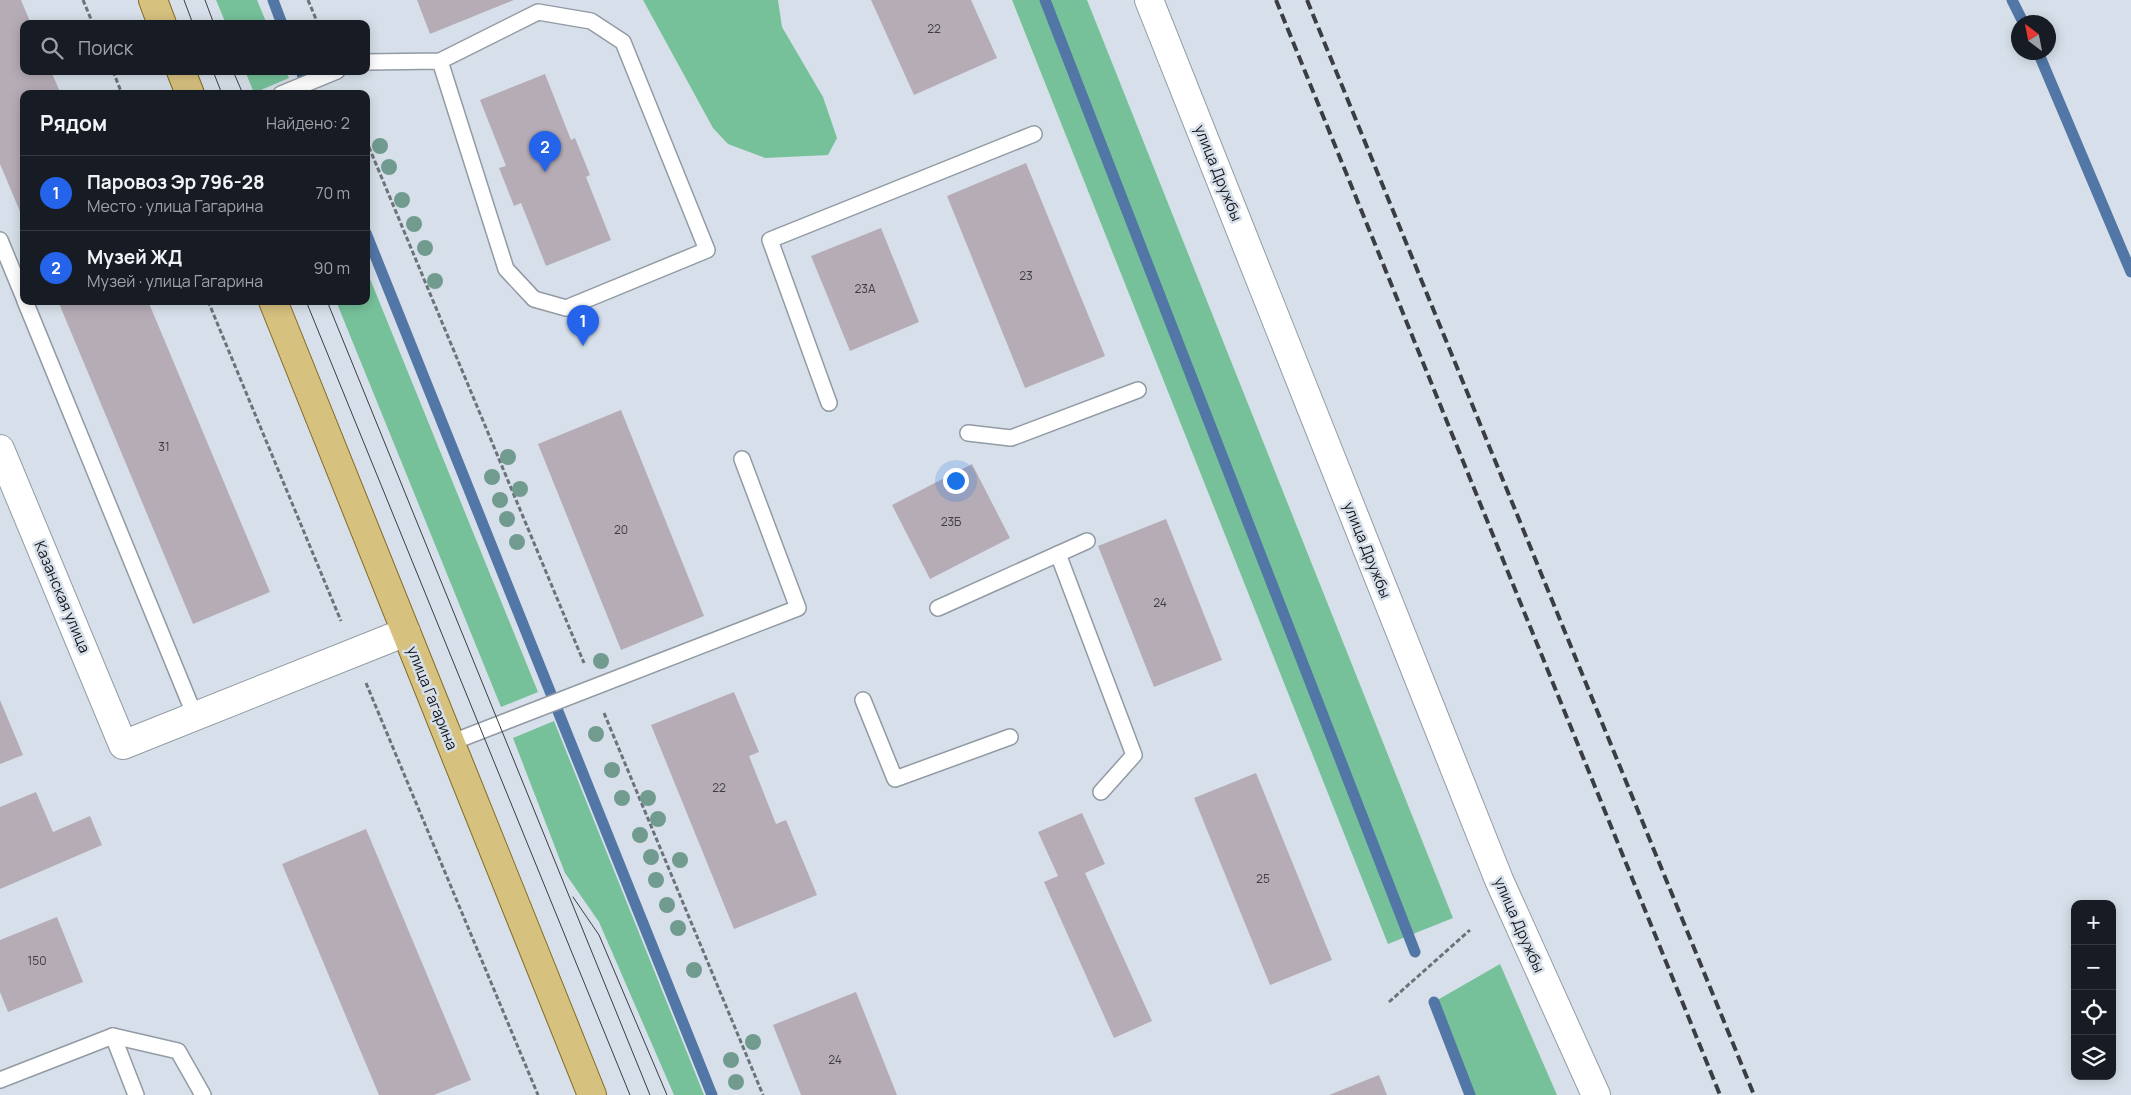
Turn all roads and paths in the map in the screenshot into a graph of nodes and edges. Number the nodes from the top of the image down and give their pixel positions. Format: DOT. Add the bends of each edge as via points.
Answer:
graph roads {
  1 [pos="83,0"];
  2 [pos="153,0"];
  3 [pos="308,0"];
  4 [pos="1149,0"];
  5 [pos="91,20"];
  6 [pos="160,20"];
  7 [pos="316,20"];
  8 [pos="440,61"];
  9 [pos="370,62"];
  10 [pos="115,75"];
  11 [pos="183,75"];
  12 [pos="327,75"];
  13 [pos="120,90"];
  14 [pos="188,90"];
  15 [pos="291,90"];
  16 [pos="1034,134"];
  17 [pos="370,150"];
  18 [pos="0,240"];
  19 [pos="20,290"];
  20 [pos="26,305"];
  21 [pos="210,305"];
  22 [pos="275,305"];
  23 [pos="1138,390"];
  24 [pos="829,403"];
  25 [pos="968,433"];
  26 [pos="0,449"];
  27 [pos="742,458"];
  28 [pos="1087,541"];
  29 [pos="1058,554"];
  30 [pos="938,608"];
  31 [pos="406,632"];
  32 [pos="354,652"];
  33 [pos="594,688"];
  34 [pos="863,700"];
  35 [pos="195,716"];
  36 [pos="1010,737"];
  37 [pos="450,743"];
  38 [pos="1101,792"];
  39 [pos="1470,930"];
  40 [pos="1390,1002"];
  41 [pos="113,1036"];
  42 [pos="0,1080"];
  43 [pos="136,1095"];
  44 [pos="203,1095"];
  45 [pos="538,1095"];
  46 [pos="592,1095"];
  47 [pos="763,1095"];
  48 [pos="1596,1095"];
  1 -- 5 [label="path"];
  2 -- 6 [label="main road"];
  3 -- 7 [label="path"];
  4 -- 48 [label="street, улица Дружбы" via="1499,880"];
  8 -- 8 [label="lane" via="538,12 591,21 623,42 707,250 566,308 534,299 506,268"];
  8 -- 9 [label="lane"];
  10 -- 13 [label="path"];
  11 -- 14 [label="main road"];
  12 -- 15 [label="lane"];
  16 -- 24 [label="lane" via="770,240"];
  17 -- 33 [label="path"];
  18 -- 19 [label="lane"];
  20 -- 35 [label="lane"];
  21 -- 32 [label="path"];
  22 -- 31 [label="main road, улица Гагарина"];
  23 -- 25 [label="lane" via="1011,438"];
  26 -- 35 [label="street, Казанская улица" via="123,745"];
  27 -- 33 [label="lane" via="798,608"];
  28 -- 29 [label="lane"];
  29 -- 30 [label="lane"];
  29 -- 38 [label="lane" via="1134,755"];
  31 -- 32 [label="street"];
  31 -- 37 [label="main road, улица Гагарина"];
  32 -- 35 [label="street"];
  32 -- 45 [label="path"];
  33 -- 37 [label="lane"];
  33 -- 47 [label="path"];
  34 -- 36 [label="lane" via="895,779"];
  37 -- 46 [label="main road, улица Гагарина"];
  39 -- 40 [label="path"];
  41 -- 42 [label="lane"];
  41 -- 43 [label="lane"];
  41 -- 44 [label="lane" via="178,1051"];
}
